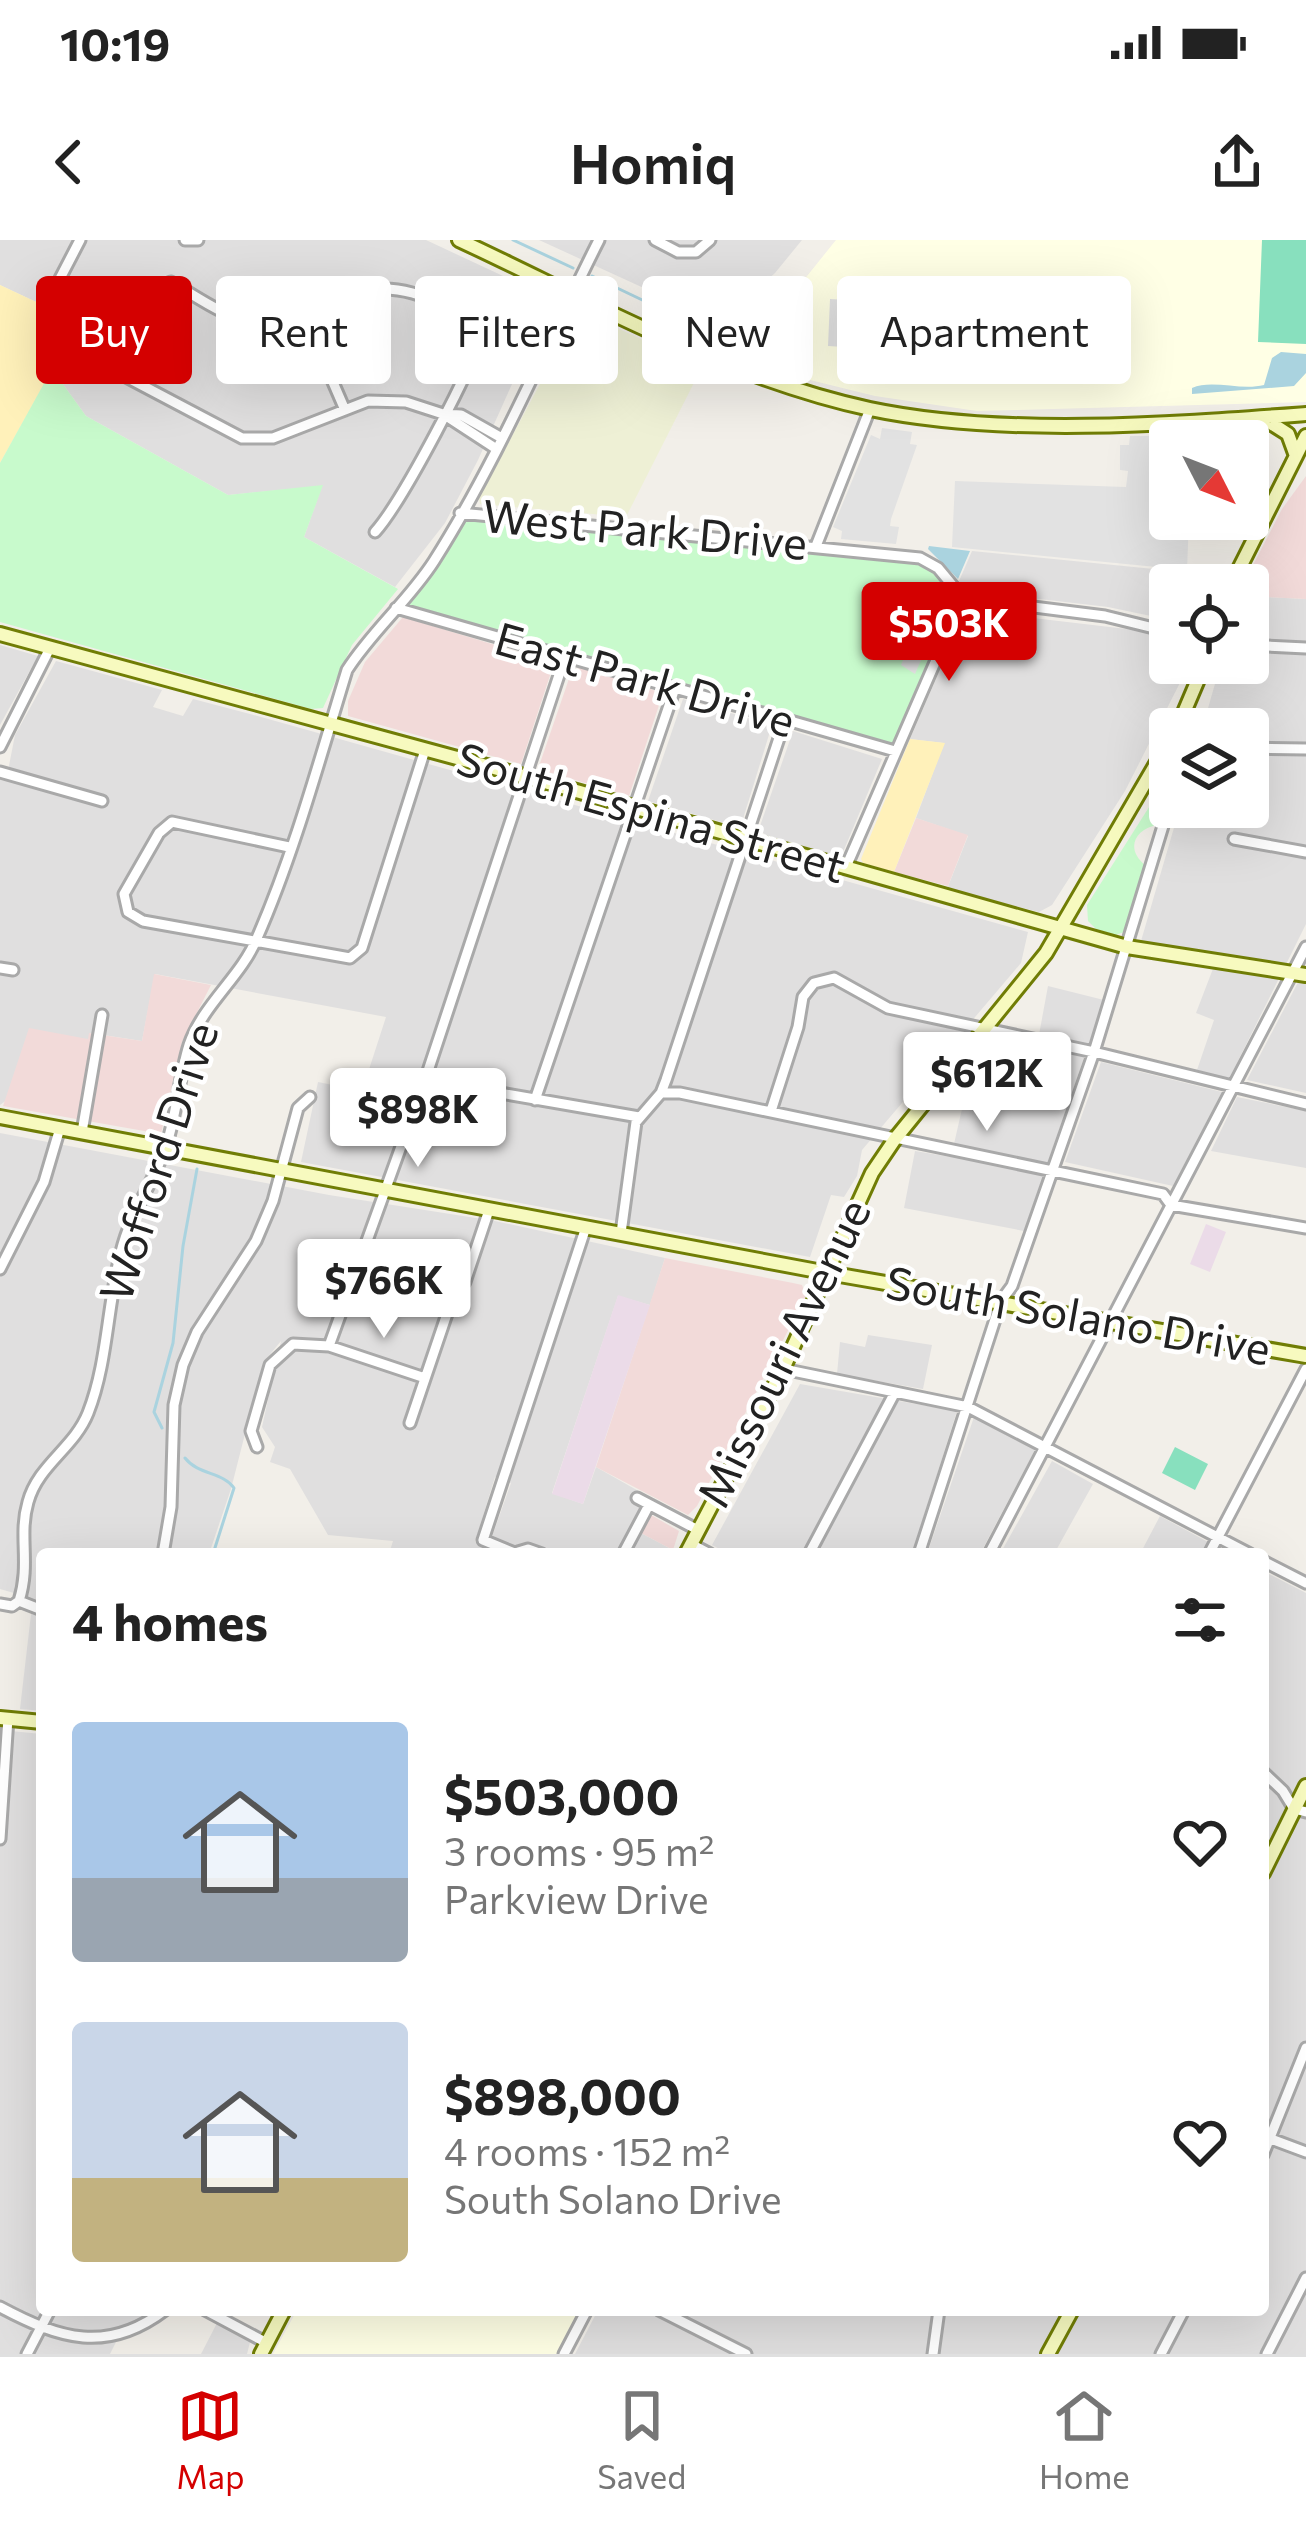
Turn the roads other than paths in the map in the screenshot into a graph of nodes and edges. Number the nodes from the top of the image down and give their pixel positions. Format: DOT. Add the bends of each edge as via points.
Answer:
graph roads {
  1 [pos="80,240"];
  2 [pos="185,240"];
  3 [pos="199,240"];
  4 [pos="459,240"];
  5 [pos="599,240"];
  6 [pos="655,240"];
  7 [pos="710,240"];
  8 [pos="61,276"];
  9 [pos="537,276"];
  10 [pos="582,276"];
  11 [pos="391,287"];
  12 [pos="216,305"];
  13 [pos="618,313"];
  14 [pos="334,384"];
  15 [pos="528,384"];
  16 [pos="870,409"];
  17 [pos="345,410"];
  18 [pos="443,414"];
  19 [pos="1306,414"];
  20 [pos="1262,417"];
  21 [pos="1306,436"];
  22 [pos="498,442"];
  23 [pos="1296,456"];
  24 [pos="460,513"];
  25 [pos="375,532"];
  26 [pos="815,546"];
  27 [pos="1242,564"];
  28 [pos="963,598"];
  29 [pos="396,608"];
  30 [pos="1149,627"];
  31 [pos="0,634"];
  32 [pos="1269,647"];
  33 [pos="1306,648"];
  34 [pos="50,649"];
  35 [pos="566,657"];
  36 [pos="675,688"];
  37 [pos="785,720"];
  38 [pos="330,726"];
  39 [pos="0,747"];
  40 [pos="1269,748"];
  41 [pos="1306,749"];
  42 [pos="425,750"];
  43 [pos="895,752"];
  44 [pos="0,772"];
  45 [pos="1149,776"];
  46 [pos="527,777"];
  47 [pos="102,801"];
  48 [pos="635,811"];
  49 [pos="1163,828"];
  50 [pos="1234,839"];
  51 [pos="745,841"];
  52 [pos="289,847"];
  53 [pos="1306,852"];
  54 [pos="846,867"];
  55 [pos="1061,928"];
  56 [pos="256,943"];
  57 [pos="1127,947"];
  58 [pos="1306,947"];
  59 [pos="0,968"];
  60 [pos="13,970"];
  61 [pos="1299,974"];
  62 [pos="102,1015"];
  63 [pos="986,1029"];
  64 [pos="1094,1052"];
  65 [pos="425,1080"];
  66 [pos="1232,1088"];
  67 [pos="661,1093"];
  68 [pos="310,1097"];
  69 [pos="536,1100"];
  70 [pos="1306,1104"];
  71 [pos="770,1111"];
  72 [pos="0,1117"];
  73 [pos="639,1117"];
  74 [pos="60,1128"];
  75 [pos="82,1132"];
  76 [pos="896,1139"];
  77 [pos="166,1147"];
  78 [pos="1053,1169"];
  79 [pos="282,1171"];
  80 [pos="385,1187"];
  81 [pos="1171,1205"];
  82 [pos="489,1210"];
  83 [pos="586,1227"];
  84 [pos="1306,1228"];
  85 [pos="621,1233"];
  86 [pos="0,1269"];
  87 [pos="828,1273"];
  88 [pos="1001,1301"];
  89 [pos="1108,1321"];
  90 [pos="329,1346"];
  91 [pos="1306,1357"];
  92 [pos="783,1369"];
  93 [pos="1306,1369"];
  94 [pos="424,1378"];
  95 [pos="894,1394"];
  96 [pos="968,1406"];
  97 [pos="410,1423"];
  98 [pos="256,1448"];
  99 [pos="1046,1448"];
  100 [pos="637,1498"];
  101 [pos="649,1505"];
  102 [pos="698,1530"];
  103 [pos="1218,1537"];
  104 [pos="164,1548"];
  105 [pos="504,1548"];
  106 [pos="626,1548"];
  107 [pos="689,1548"];
  108 [pos="812,1548"];
  109 [pos="921,1548"];
  110 [pos="992,1548"];
  111 [pos="1212,1548"];
  112 [pos="1239,1548"];
  113 [pos="1269,1564"];
  114 [pos="1306,1583"];
  115 [pos="19,1601"];
  116 [pos="0,1604"];
  117 [pos="36,1608"];
  118 [pos="4,1718"];
  119 [pos="36,1721"];
  120 [pos="1269,1778"];
  121 [pos="1306,1786"];
  122 [pos="1300,1810"];
  123 [pos="0,1839"];
  124 [pos="1269,1863"];
  125 [pos="1306,2050"];
  126 [pos="1269,2133"];
  127 [pos="1269,2139"];
  128 [pos="1306,2152"];
  129 [pos="1306,2278"];
  130 [pos="0,2307"];
  131 [pos="47,2316"];
  132 [pos="157,2316"];
  133 [pos="214,2316"];
  134 [pos="281,2316"];
  135 [pos="584,2316"];
  136 [pos="671,2316"];
  137 [pos="938,2316"];
  138 [pos="1069,2316"];
  139 [pos="1181,2316"];
  140 [pos="40,2328"];
  141 [pos="127,2338"];
  142 [pos="264,2349"];
  143 [pos="120,2350"];
  144 [pos="27,2354"];
  145 [pos="564,2354"];
  146 [pos="746,2354"];
  147 [pos="933,2354"];
  148 [pos="1048,2354"];
  149 [pos="1161,2354"];
  150 [pos="1267,2354"];
  1 -- 8 [label="street"];
  2 -- 3 [label="street"];
  4 -- 9 [label="street"];
  5 -- 10 [label="street, Wofford Drive"];
  6 -- 7 [label="street" via="696,252"];
  11 -- 18 [label="street" via="484,328"];
  12 -- 17 [label="street" via="171,282 159,287 113,370 242,437 273,438"];
  13 -- 16 [label="street" via="751,373"];
  14 -- 17 [label="street"];
  15 -- 22 [label="street, Wofford Drive"];
  16 -- 20 [label="street" via="1003,422"];
  16 -- 26 [label="street"];
  17 -- 18 [label="street" via="389,399"];
  18 -- 22 [label="street" via="460,415"];
  18 -- 25 [label="street"];
  19 -- 20 [label="street"];
  20 -- 23 [label="street" via="1288,434"];
  21 -- 23 [label="street"];
  22 -- 24 [label="street, Wofford Drive"];
  23 -- 27 [label="street"];
  24 -- 26 [label="street, West Park Drive"];
  24 -- 29 [label="street, Wofford Drive"];
  26 -- 28 [label="street, West Park Drive" via="920,558"];
  28 -- 30 [label="street"];
  28 -- 43 [label="street"];
  29 -- 35 [label="street, East Park Drive"];
  29 -- 38 [label="street, Wofford Drive" via="347,670"];
  31 -- 34 [label="street, South Espina Street"];
  32 -- 33 [label="street"];
  34 -- 38 [label="street, South Espina Street"];
  34 -- 39 [label="street"];
  35 -- 36 [label="street, East Park Drive"];
  35 -- 46 [label="street"];
  36 -- 37 [label="street, East Park Drive"];
  36 -- 48 [label="street"];
  37 -- 43 [label="street, East Park Drive"];
  37 -- 51 [label="street"];
  38 -- 42 [label="street, South Espina Street"];
  38 -- 52 [label="street, Wofford Drive"];
  40 -- 41 [label="street"];
  42 -- 46 [label="street, South Espina Street"];
  42 -- 56 [label="street" via="362,948 336,958"];
  43 -- 54 [label="street"];
  44 -- 47 [label="street"];
  45 -- 55 [label="street, Missouri Avenue"];
  46 -- 48 [label="street, South Espina Street"];
  46 -- 65 [label="street"];
  48 -- 51 [label="street, South Espina Street"];
  48 -- 69 [label="street"];
  49 -- 57 [label="street"];
  50 -- 53 [label="street"];
  51 -- 54 [label="street, South Espina Street"];
  51 -- 67 [label="street"];
  52 -- 56 [label="street, Wofford Drive"];
  52 -- 56 [label="street" via="172,822 124,894 128,912 142,922"];
  54 -- 55 [label="street, South Espina Street"];
  55 -- 57 [label="street, South Espina Street"];
  55 -- 63 [label="street, Missouri Avenue"];
  56 -- 77 [label="street, Wofford Drive" via="200,1021"];
  57 -- 61 [label="street, South Espina Street"];
  57 -- 64 [label="street"];
  58 -- 61 [label="street"];
  59 -- 60 [label="street"];
  61 -- 66 [label="street"];
  62 -- 75 [label="street"];
  63 -- 64 [label="street"];
  63 -- 71 [label="street" via="888,1008 842,979 820,980 803,997"];
  63 -- 76 [label="street, Missouri Avenue"];
  64 -- 66 [label="street"];
  64 -- 78 [label="street"];
  65 -- 69 [label="street"];
  65 -- 80 [label="street"];
  66 -- 70 [label="street"];
  66 -- 81 [label="street"];
  67 -- 71 [label="street"];
  67 -- 73 [label="street"];
  68 -- 79 [label="street" via="298,1108"];
  69 -- 73 [label="street"];
  71 -- 76 [label="street"];
  72 -- 74 [label="street, South Solano Drive"];
  73 -- 85 [label="street"];
  74 -- 75 [label="street, South Solano Drive"];
  74 -- 86 [label="street" via="44,1182"];
  75 -- 77 [label="street, South Solano Drive"];
  76 -- 78 [label="street"];
  76 -- 87 [label="street, Missouri Avenue" via="856,1202"];
  77 -- 79 [label="street, South Solano Drive"];
  77 -- 115 [label="street, Wofford Drive" via="133,1210 89,1411 29,1498"];
  78 -- 81 [label="street" via="1163,1194"];
  78 -- 88 [label="street"];
  79 -- 80 [label="street, South Solano Drive"];
  79 -- 104 [label="street" via="256,1241 183,1365"];
  80 -- 82 [label="street, South Solano Drive"];
  80 -- 90 [label="street"];
  81 -- 84 [label="street"];
  81 -- 89 [label="street"];
  82 -- 83 [label="street, South Solano Drive"];
  82 -- 94 [label="street"];
  83 -- 85 [label="street, South Solano Drive"];
  83 -- 105 [label="street" via="483,1540"];
  85 -- 87 [label="street, South Solano Drive"];
  87 -- 88 [label="street, South Solano Drive"];
  87 -- 92 [label="street, Missouri Avenue"];
  88 -- 89 [label="street, South Solano Drive"];
  88 -- 96 [label="street"];
  89 -- 91 [label="street, South Solano Drive"];
  89 -- 99 [label="street"];
  90 -- 94 [label="street"];
  90 -- 98 [label="street" via="293,1344 270,1365 251,1431"];
  92 -- 95 [label="street"];
  92 -- 102 [label="street, Missouri Avenue"];
  93 -- 103 [label="street"];
  94 -- 97 [label="street"];
  95 -- 96 [label="street"];
  95 -- 108 [label="street"];
  96 -- 99 [label="street"];
  96 -- 109 [label="street"];
  99 -- 103 [label="street"];
  99 -- 110 [label="street"];
  100 -- 101 [label="street"];
  101 -- 102 [label="street"];
  101 -- 106 [label="street"];
  102 -- 107 [label="street, Missouri Avenue"];
  103 -- 111 [label="street"];
  103 -- 112 [label="street"];
  113 -- 114 [label="street"];
  115 -- 116 [label="street"];
  115 -- 117 [label="street"];
  118 -- 119 [label="street"];
  118 -- 123 [label="street"];
  120 -- 122 [label="street"];
  121 -- 122 [label="street"];
  122 -- 124 [label="street"];
  125 -- 126 [label="street"];
  127 -- 128 [label="street"];
  129 -- 150 [label="street"];
  130 -- 140 [label="street"];
  131 -- 140 [label="street"];
  132 -- 141 [label="street"];
  133 -- 142 [label="street"];
  134 -- 142 [label="street"];
  135 -- 145 [label="street"];
  136 -- 146 [label="street"];
  137 -- 147 [label="street"];
  138 -- 148 [label="street"];
  139 -- 149 [label="street"];
  140 -- 141 [label="street" via="67,2341"];
  140 -- 144 [label="street"];
  141 -- 143 [label="street"];
}
